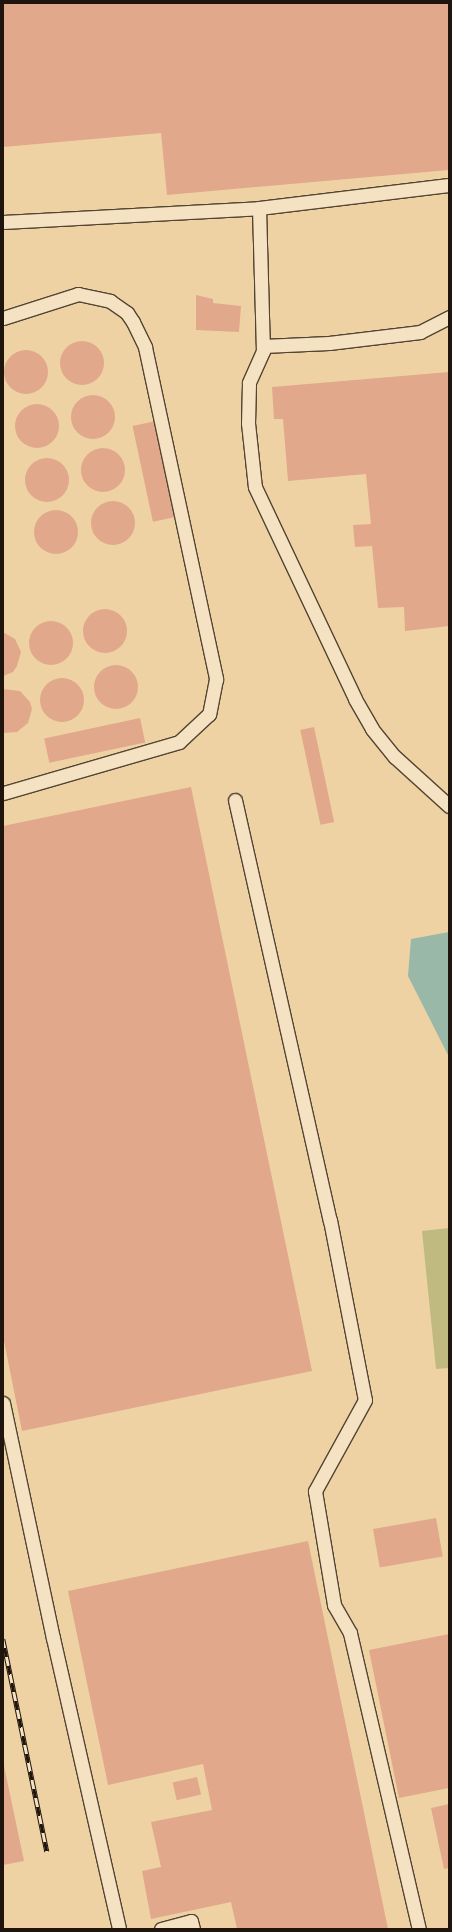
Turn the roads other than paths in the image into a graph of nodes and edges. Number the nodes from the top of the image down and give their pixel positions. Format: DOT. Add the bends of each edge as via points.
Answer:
graph roads {
  1 [pos="449,185"];
  2 [pos="259,208"];
  3 [pos="3,222"];
  4 [pos="449,317"];
  5 [pos="3,318"];
  6 [pos="262,346"];
  7 [pos="3,794"];
  8 [pos="235,800"];
  9 [pos="449,806"];
  10 [pos="3,1403"];
  11 [pos="119,1929"];
  12 [pos="161,1929"];
  13 [pos="193,1929"];
  14 [pos="419,1929"];
  1 -- 2 [label="lane"];
  2 -- 3 [label="lane"];
  2 -- 6 [label="lane"];
  4 -- 6 [label="lane" via="420,332 329,343"];
  5 -- 7 [label="lane" via="78,294 110,301 127,313 133,322 146,346 216,679 209,714 179,742"];
  6 -- 9 [label="lane" via="263,351 249,383 248,423 255,487 355,699 372,729 395,757"];
  8 -- 14 [label="lane" via="330,1220 365,1400 315,1491 334,1605 350,1633"];
  10 -- 11 [label="lane"];
  12 -- 13 [label="lane" via="191,1921"];
}
